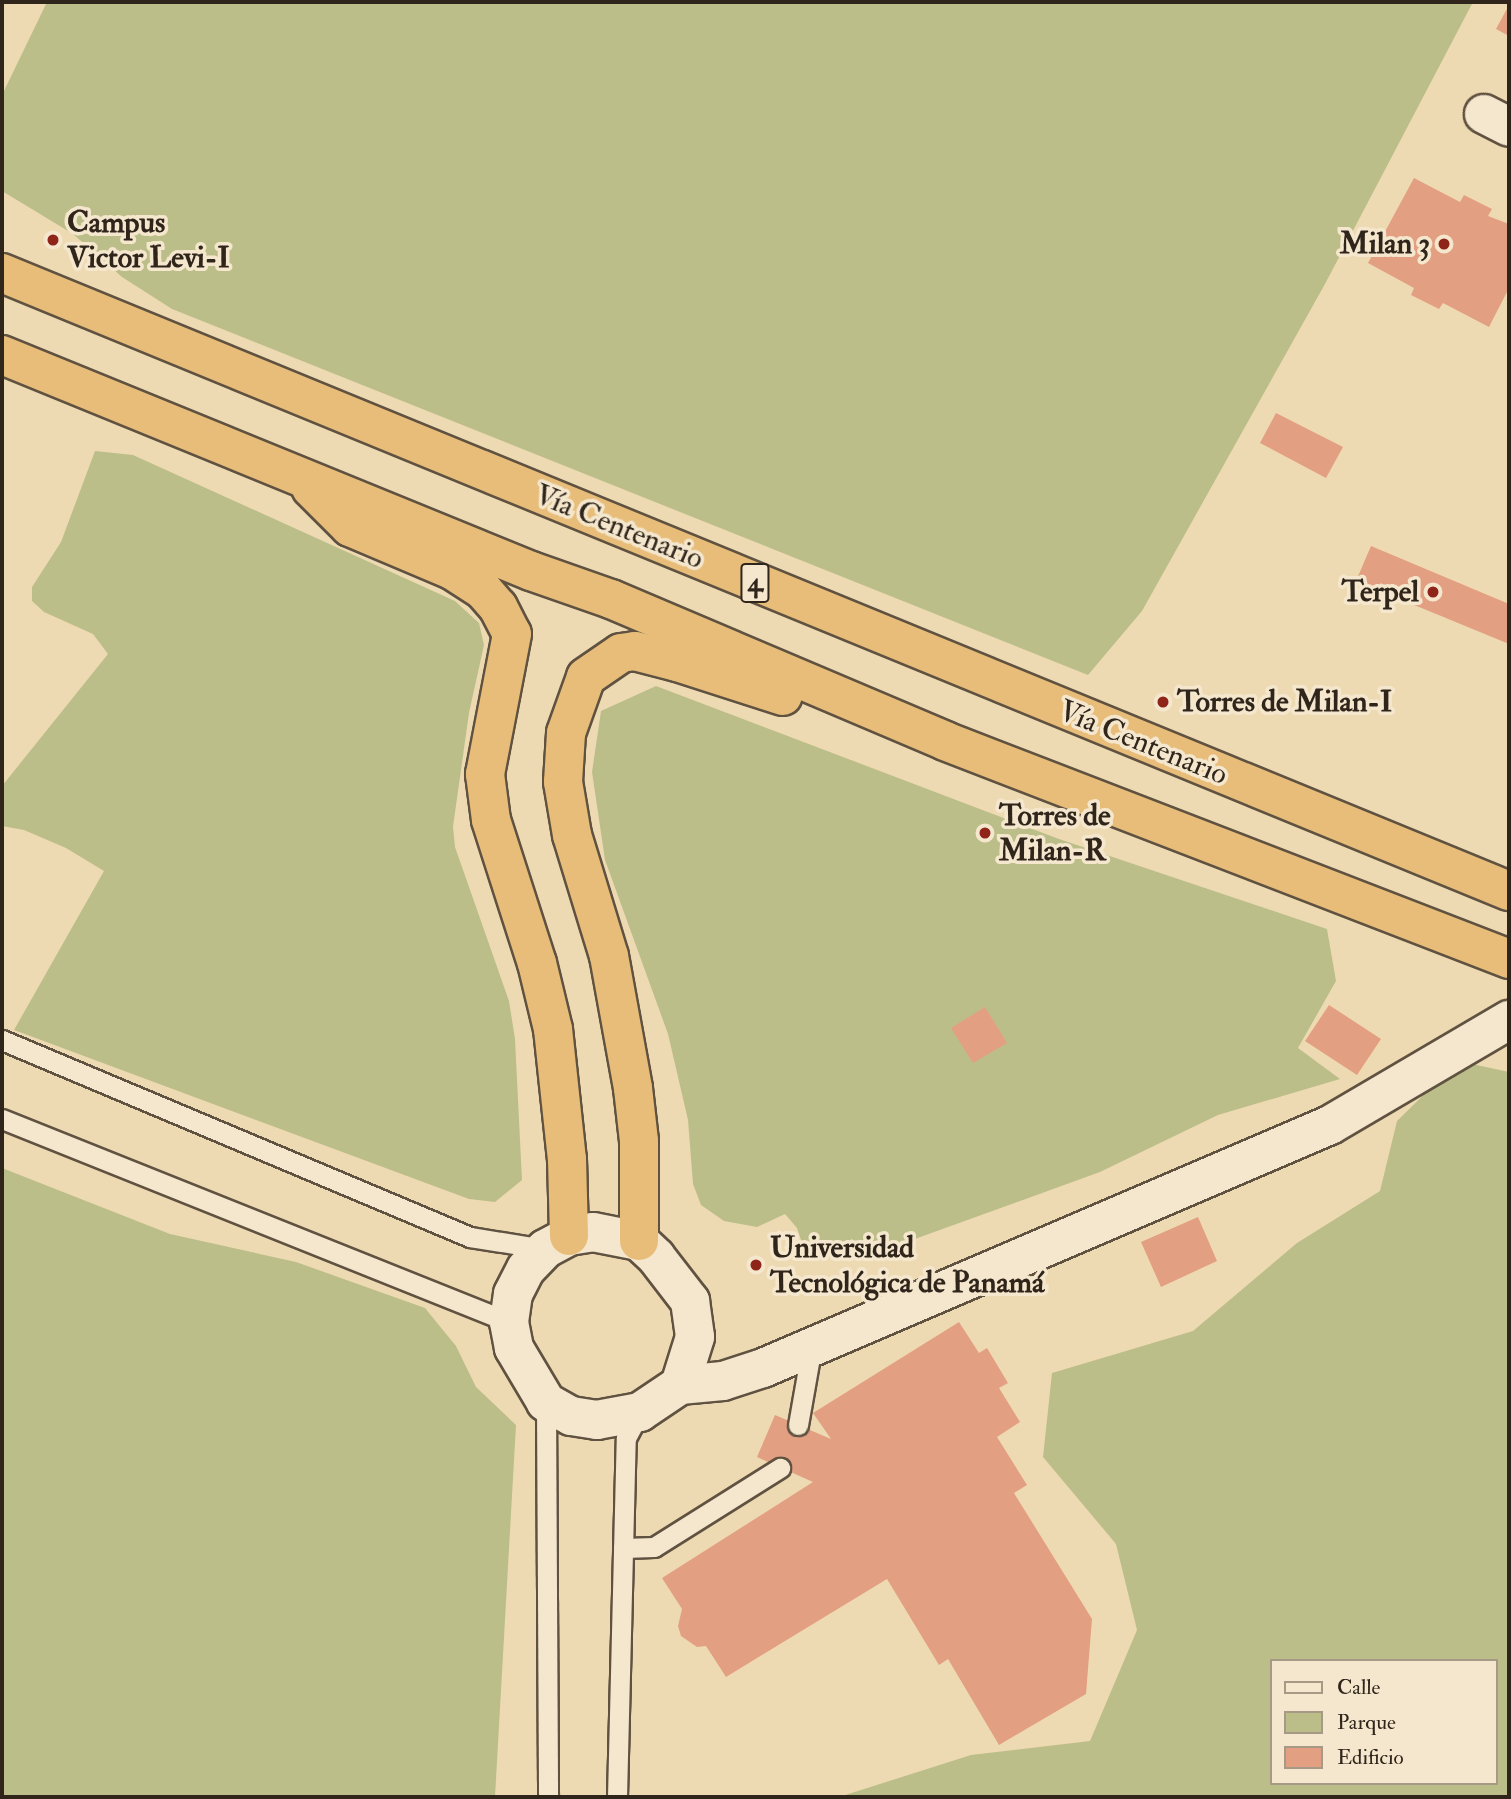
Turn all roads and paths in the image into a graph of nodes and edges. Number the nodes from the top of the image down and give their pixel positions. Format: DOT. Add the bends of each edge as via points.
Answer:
graph roads {
  1 [pos="2,273"];
  2 [pos="2,355"];
  3 [pos="304,478"];
  4 [pos="945,741"];
  5 [pos="1509,891"];
  6 [pos="1509,959"];
  7 [pos="1509,1020"];
  8 [pos="2,1040"];
  9 [pos="2,1119"];
  10 [pos="639,1241"];
  11 [pos="557,1243"];
  12 [pos="509,1322"];
  13 [pos="812,1346"];
  14 [pos="680,1385"];
  15 [pos="546,1402"];
  16 [pos="640,1412"];
  17 [pos="798,1425"];
  18 [pos="780,1468"];
  19 [pos="623,1548"];
  20 [pos="548,1797"];
  21 [pos="617,1797"];
  1 -- 5 [label="highway, Vía Centenario / 4"];
  2 -- 3 [label="highway, 4"];
  3 -- 4 [label="highway, 4" via="611,599"];
  3 -- 11 [label="highway" via="325,507 351,527 452,570 484,590 512,634 485,774 491,820 553,1029 567,1159"];
  4 -- 6 [label="highway, 4"];
  4 -- 10 [label="highway" via="836,713 635,651 602,662 586,677 566,733 563,782 572,835 609,956 628,1052 639,1141"];
  7 -- 13 [label="street" via="1330,1125"];
  8 -- 11 [label="lane" via="470,1237"];
  9 -- 12 [label="lane"];
  10 -- 11 [label="street" via="593,1232"];
  10 -- 14 [label="street" via="690,1301 695,1337"];
  11 -- 12 [label="street" via="526,1269 513,1294"];
  12 -- 15 [label="street" via="514,1348"];
  13 -- 14 [label="street" via="723,1381"];
  13 -- 17 [label="lane"];
  14 -- 16 [label="street"];
  15 -- 16 [label="street" via="571,1416 597,1420"];
  15 -- 20 [label="lane"];
  16 -- 19 [label="lane" via="626,1438"];
  18 -- 19 [label="lane" via="654,1546"];
  19 -- 21 [label="lane"];
}
